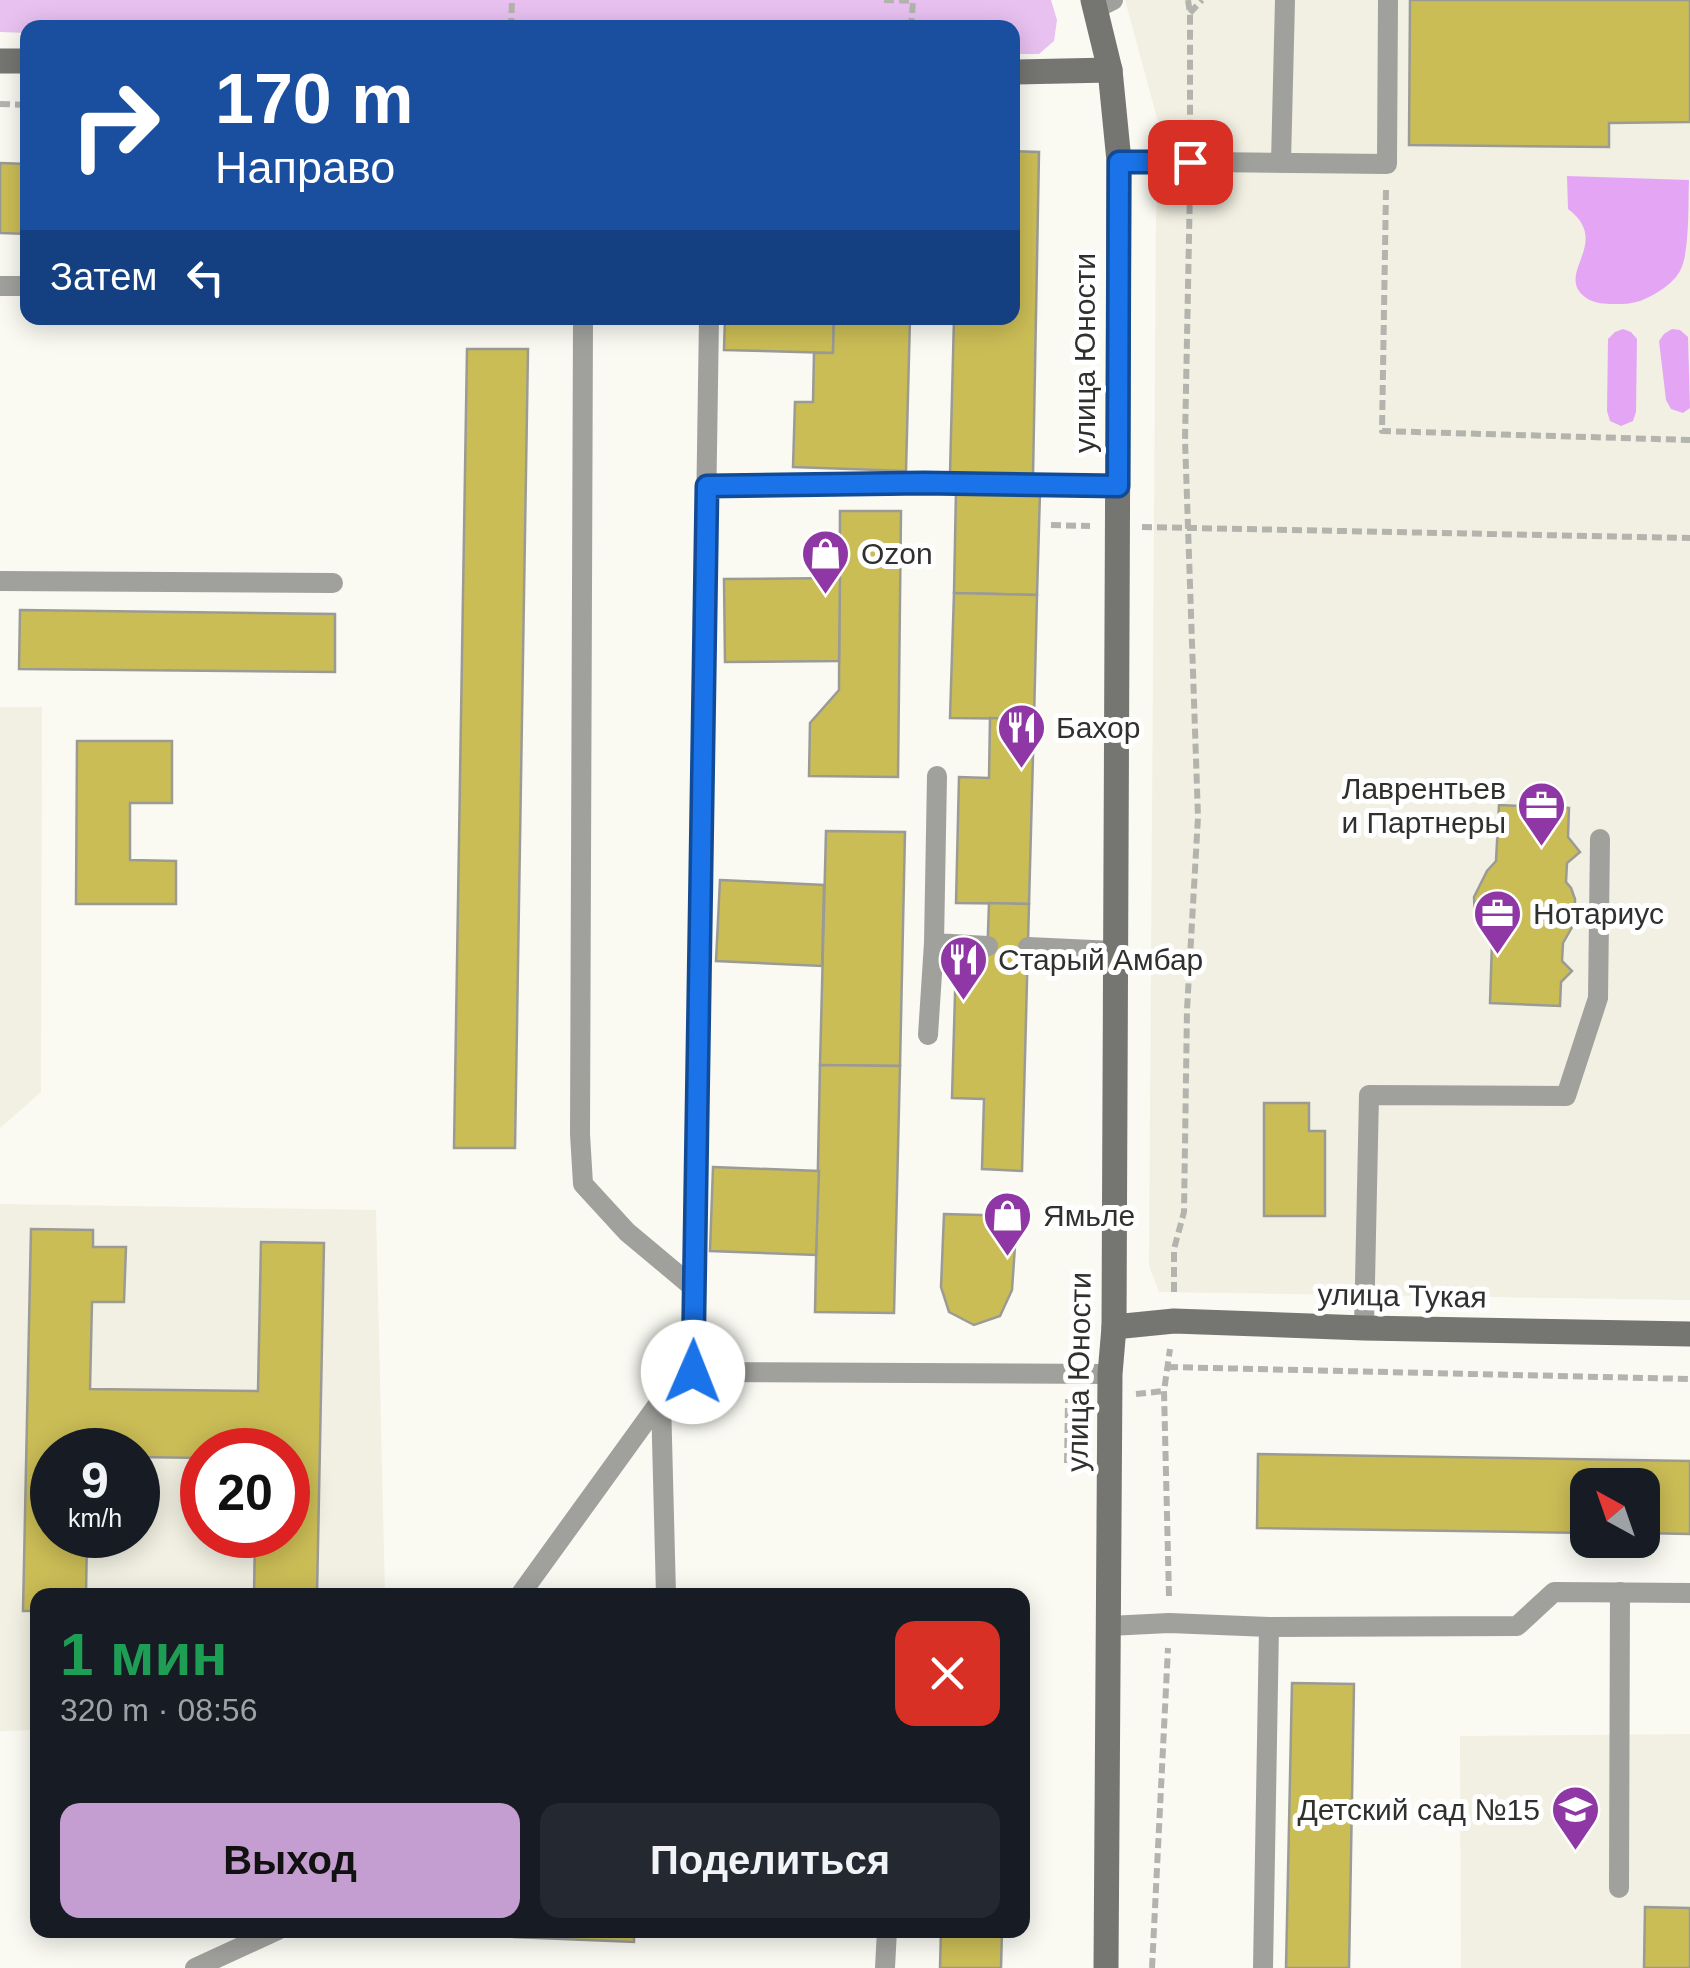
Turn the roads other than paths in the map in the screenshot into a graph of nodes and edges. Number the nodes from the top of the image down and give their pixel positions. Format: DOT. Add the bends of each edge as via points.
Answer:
graph roads {
  1 [pos="1285,0"];
  2 [pos="1388,0"];
  3 [pos="1100,3"];
  4 [pos="1110,70"];
  5 [pos="1020,72"];
  6 [pos="1119,162"];
  7 [pos="1282,162"];
  8 [pos="583,325"];
  9 [pos="709,325"];
  10 [pos="707,486"];
  11 [pos="1118,486"];
  12 [pos="0,581"];
  13 [pos="333,583"];
  14 [pos="937,776"];
  15 [pos="1600,839"];
  16 [pos="934,943"];
  17 [pos="988,946"];
  18 [pos="1028,947"];
  19 [pos="1114,952"];
  20 [pos="928,1035"];
  21 [pos="694,1288"];
  22 [pos="1114,1327"];
  23 [pos="1364,1328"];
  24 [pos="1690,1334"];
  25 [pos="693,1372"];
  26 [pos="1110,1374"];
  27 [pos="661,1400"];
  28 [pos="525,1588"];
  29 [pos="666,1588"];
  30 [pos="1620,1592"];
  31 [pos="1690,1593"];
  32 [pos="1110,1626"];
  33 [pos="1269,1627"];
  34 [pos="1619,1888"];
  35 [pos="261,1938"];
  36 [pos="886,1938"];
  37 [pos="195,1968"];
  38 [pos="885,1968"];
  39 [pos="1106,1968"];
  40 [pos="1263,1968"];
  1 -- 7 [label="lane"];
  2 -- 7 [label="lane" via="1387,164"];
  3 -- 4 [label="street, улица Юности"];
  4 -- 5 [label="street"];
  4 -- 6 [label="street, улица Юности"];
  6 -- 7 [label="lane"];
  6 -- 11 [label="street, улица Юности"];
  8 -- 21 [label="lane" via="583,1184 626,1232"];
  9 -- 10 [label="lane"];
  10 -- 11 [label="lane"];
  10 -- 21 [label="lane"];
  11 -- 19 [label="street, улица Юности"];
  12 -- 13 [label="lane"];
  14 -- 16 [label="lane"];
  15 -- 23 [label="lane" via="1598,998 1566,1096 1369,1094"];
  16 -- 17 [label="lane"];
  16 -- 20 [label="lane"];
  18 -- 19 [label="lane"];
  19 -- 22 [label="street, улица Юности"];
  21 -- 25 [label="lane"];
  22 -- 23 [label="street, улица Тукая" via="1174,1321"];
  22 -- 26 [label="street, улица Юности"];
  23 -- 24 [label="street, улица Тукая"];
  25 -- 26 [label="lane"];
  25 -- 27 [label="lane"];
  26 -- 32 [label="street, улица Юности"];
  27 -- 28 [label="lane"];
  27 -- 29 [label="lane"];
  30 -- 31 [label="lane"];
  30 -- 33 [label="lane" via="1554,1592 1517,1626"];
  30 -- 34 [label="lane"];
  32 -- 33 [label="lane"];
  32 -- 39 [label="street, улица Юности"];
  33 -- 40 [label="lane"];
  35 -- 37 [label="lane"];
  36 -- 38 [label="lane"];
}
